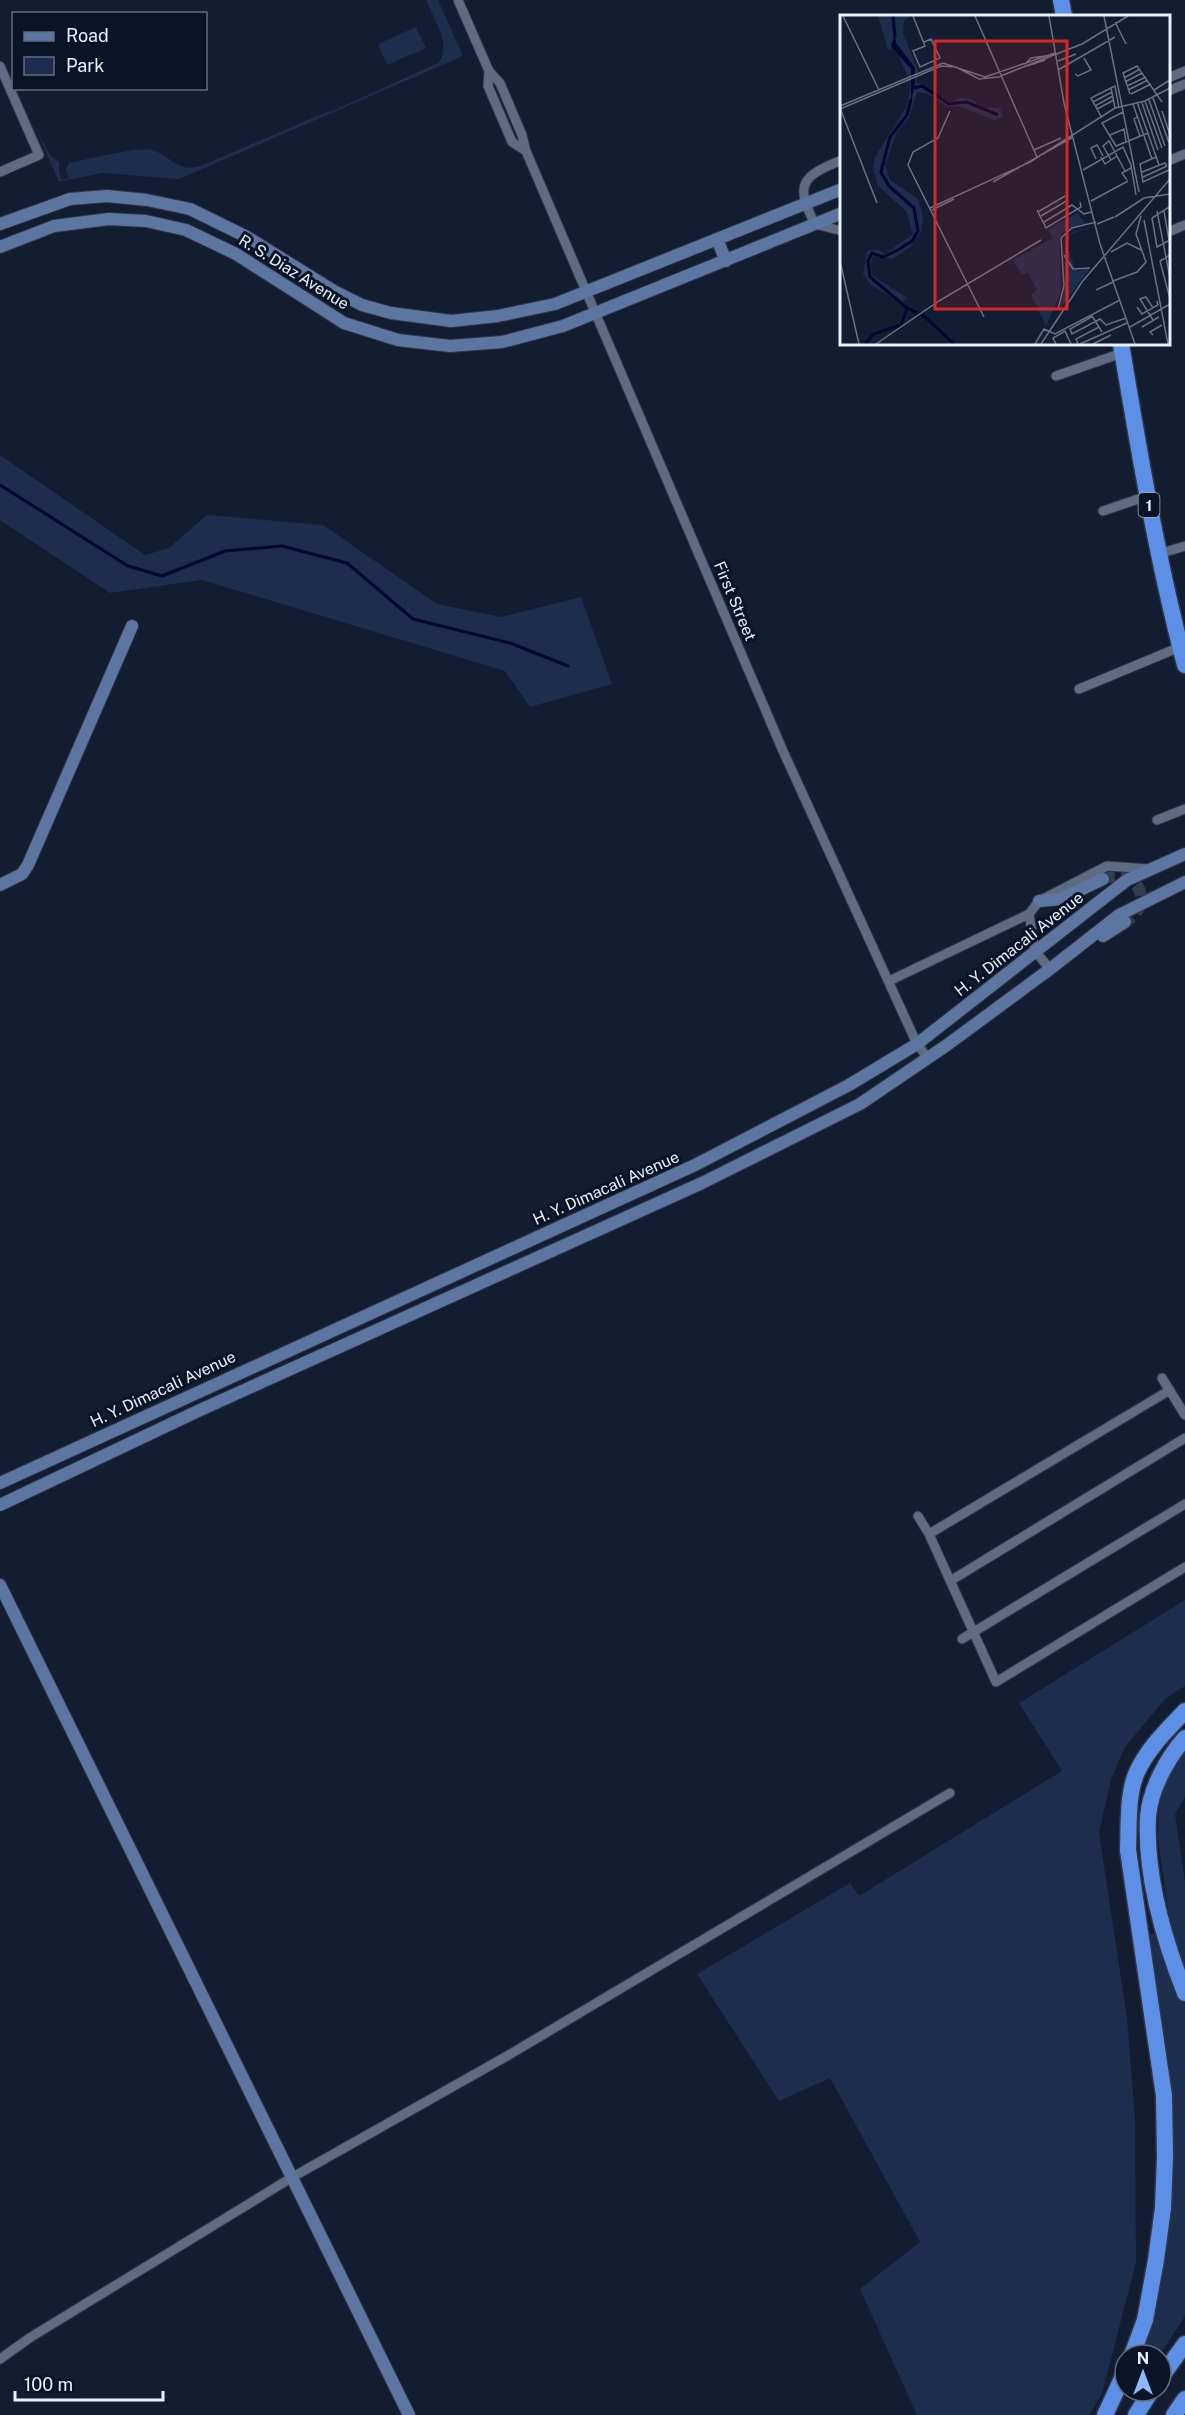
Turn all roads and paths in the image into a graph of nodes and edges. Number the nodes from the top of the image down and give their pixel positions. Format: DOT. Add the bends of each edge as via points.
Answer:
graph roads {
  1 [pos="458,0"];
  2 [pos="1061,0"];
  3 [pos="1064,15"];
  4 [pos="0,66"];
  5 [pos="1185,71"];
  6 [pos="1170,77"];
  7 [pos="1185,84"];
  8 [pos="1170,90"];
  9 [pos="1185,154"];
  10 [pos="1170,160"];
  11 [pos="840,161"];
  12 [pos="0,172"];
  13 [pos="840,190"];
  14 [pos="107,196"];
  15 [pos="805,204"];
  16 [pos="840,214"];
  17 [pos="109,219"];
  18 [pos="0,224"];
  19 [pos="815,224"];
  20 [pos="1185,225"];
  21 [pos="840,230"];
  22 [pos="1170,231"];
  23 [pos="717,239"];
  24 [pos="0,247"];
  25 [pos="726,261"];
  26 [pos="586,291"];
  27 [pos="596,314"];
  28 [pos="1121,348"];
  29 [pos="1056,376"];
  30 [pos="1147,496"];
  31 [pos="1103,511"];
  32 [pos="1185,546"];
  33 [pos="1158,554"];
  34 [pos="132,626"];
  35 [pos="1180,647"];
  36 [pos="1185,665"];
  37 [pos="1079,689"];
  38 [pos="1185,809"];
  39 [pos="1157,820"];
  40 [pos="1184,857"];
  41 [pos="1151,869"];
  42 [pos="1103,879"];
  43 [pos="1185,882"];
  44 [pos="0,885"];
  45 [pos="1040,901"];
  46 [pos="1029,914"];
  47 [pos="1125,922"];
  48 [pos="1035,951"];
  49 [pos="1070,953"];
  50 [pos="1050,969"];
  51 [pos="888,981"];
  52 [pos="917,1044"];
  53 [pos="928,1058"];
  54 [pos="695,1166"];
  55 [pos="702,1183"];
  56 [pos="1162,1378"];
  57 [pos="1170,1390"];
  58 [pos="1185,1415"];
  59 [pos="1185,1438"];
  60 [pos="0,1483"];
  61 [pos="1185,1504"];
  62 [pos="0,1505"];
  63 [pos="918,1516"];
  64 [pos="929,1534"];
  65 [pos="1185,1567"];
  66 [pos="950,1581"];
  67 [pos="0,1585"];
  68 [pos="974,1634"];
  69 [pos="962,1639"];
  70 [pos="1185,1711"];
  71 [pos="1185,1738"];
  72 [pos="950,1794"];
  73 [pos="1185,1993"];
  74 [pos="291,2178"];
  75 [pos="1136,2343"];
  76 [pos="1185,2344"];
  77 [pos="0,2359"];
  78 [pos="1173,2360"];
  79 [pos="1113,2398"];
  80 [pos="1185,2399"];
  81 [pos="409,2415"];
  82 [pos="1105,2415"];
  83 [pos="1174,2415"];
  1 -- 26 [label="street, First Street" via="489,71 500,83"];
  2 -- 3 [label="highway"];
  4 -- 12 [label="street" via="39,154"];
  5 -- 6 [label="street"];
  7 -- 8 [label="street"];
  9 -- 10 [label="street"];
  11 -- 15 [label="street" via="808,177"];
  13 -- 15 [label="street, R. S. Diaz Avenue"];
  14 -- 17 [label="street"];
  14 -- 18 [label="street, R. S. Diaz Avenue" via="70,199"];
  14 -- 26 [label="street, R. S. Diaz Avenue" via="190,209 247,237 334,291 391,313 451,321 498,316 555,304"];
  15 -- 19 [label="street"];
  15 -- 23 [label="street, R. S. Diaz Avenue"];
  16 -- 19 [label="street, R. S. Diaz Avenue"];
  17 -- 24 [label="street, R. S. Diaz Avenue" via="54,226"];
  17 -- 27 [label="street, R. S. Diaz Avenue" via="146,221 186,230 236,254 344,323 398,340 450,346 502,342"];
  19 -- 21 [label="street"];
  19 -- 25 [label="street, R. S. Diaz Avenue"];
  20 -- 22 [label="street"];
  23 -- 25 [label="street"];
  23 -- 26 [label="street, R. S. Diaz Avenue"];
  25 -- 27 [label="street, R. S. Diaz Avenue"];
  26 -- 27 [label="street, First Street"];
  27 -- 51 [label="street, First Street" via="783,751"];
  28 -- 29 [label="street"];
  28 -- 30 [label="highway, 1"];
  30 -- 31 [label="street"];
  30 -- 33 [label="highway, 1"];
  32 -- 33 [label="street"];
  33 -- 35 [label="highway, 1"];
  34 -- 44 [label="street" via="28,865 22,874"];
  35 -- 36 [label="highway, 1"];
  35 -- 37 [label="street"];
  38 -- 39 [label="street"];
  40 -- 41 [label="street, H. Y. Dimacali Avenue"];
  41 -- 45 [label="street" via="1107,866"];
  41 -- 48 [label="street, H. Y. Dimacali Avenue" via="1127,880"];
  42 -- 45 [label="street" via="1061,899"];
  43 -- 49 [label="street" via="1119,915"];
  45 -- 46 [label="street"];
  46 -- 48 [label="street"];
  46 -- 51 [label="street"];
  47 -- 49 [label="street"];
  48 -- 50 [label="street"];
  48 -- 52 [label="street, H. Y. Dimacali Avenue"];
  49 -- 50 [label="street"];
  50 -- 53 [label="street"];
  51 -- 52 [label="street, First Street"];
  52 -- 53 [label="street, First Street"];
  52 -- 54 [label="street, H. Y. Dimacali Avenue" via="849,1085"];
  53 -- 55 [label="street" via="860,1104"];
  54 -- 55 [label="street"];
  54 -- 60 [label="street, H. Y. Dimacali Avenue"];
  55 -- 62 [label="street"];
  56 -- 57 [label="street"];
  57 -- 58 [label="street"];
  57 -- 64 [label="street"];
  59 -- 66 [label="street"];
  61 -- 68 [label="street"];
  63 -- 64 [label="street"];
  64 -- 66 [label="street"];
  65 -- 68 [label="street" via="996,1682"];
  66 -- 68 [label="street"];
  67 -- 74 [label="street"];
  68 -- 69 [label="street"];
  70 -- 75 [label="highway" via="1155,1742 1136,1774 1129,1813 1128,1850 1164,2096 1165,2156 1156,2260"];
  71 -- 73 [label="highway" via="1158,1782 1148,1815 1150,1861 1159,1913 1169,1954"];
  72 -- 74 [label="street" via="507,2056"];
  74 -- 77 [label="street"];
  74 -- 81 [label="street"];
  76 -- 78 [label="highway"];
  79 -- 82 [label="highway"];
  80 -- 83 [label="highway"];
}
